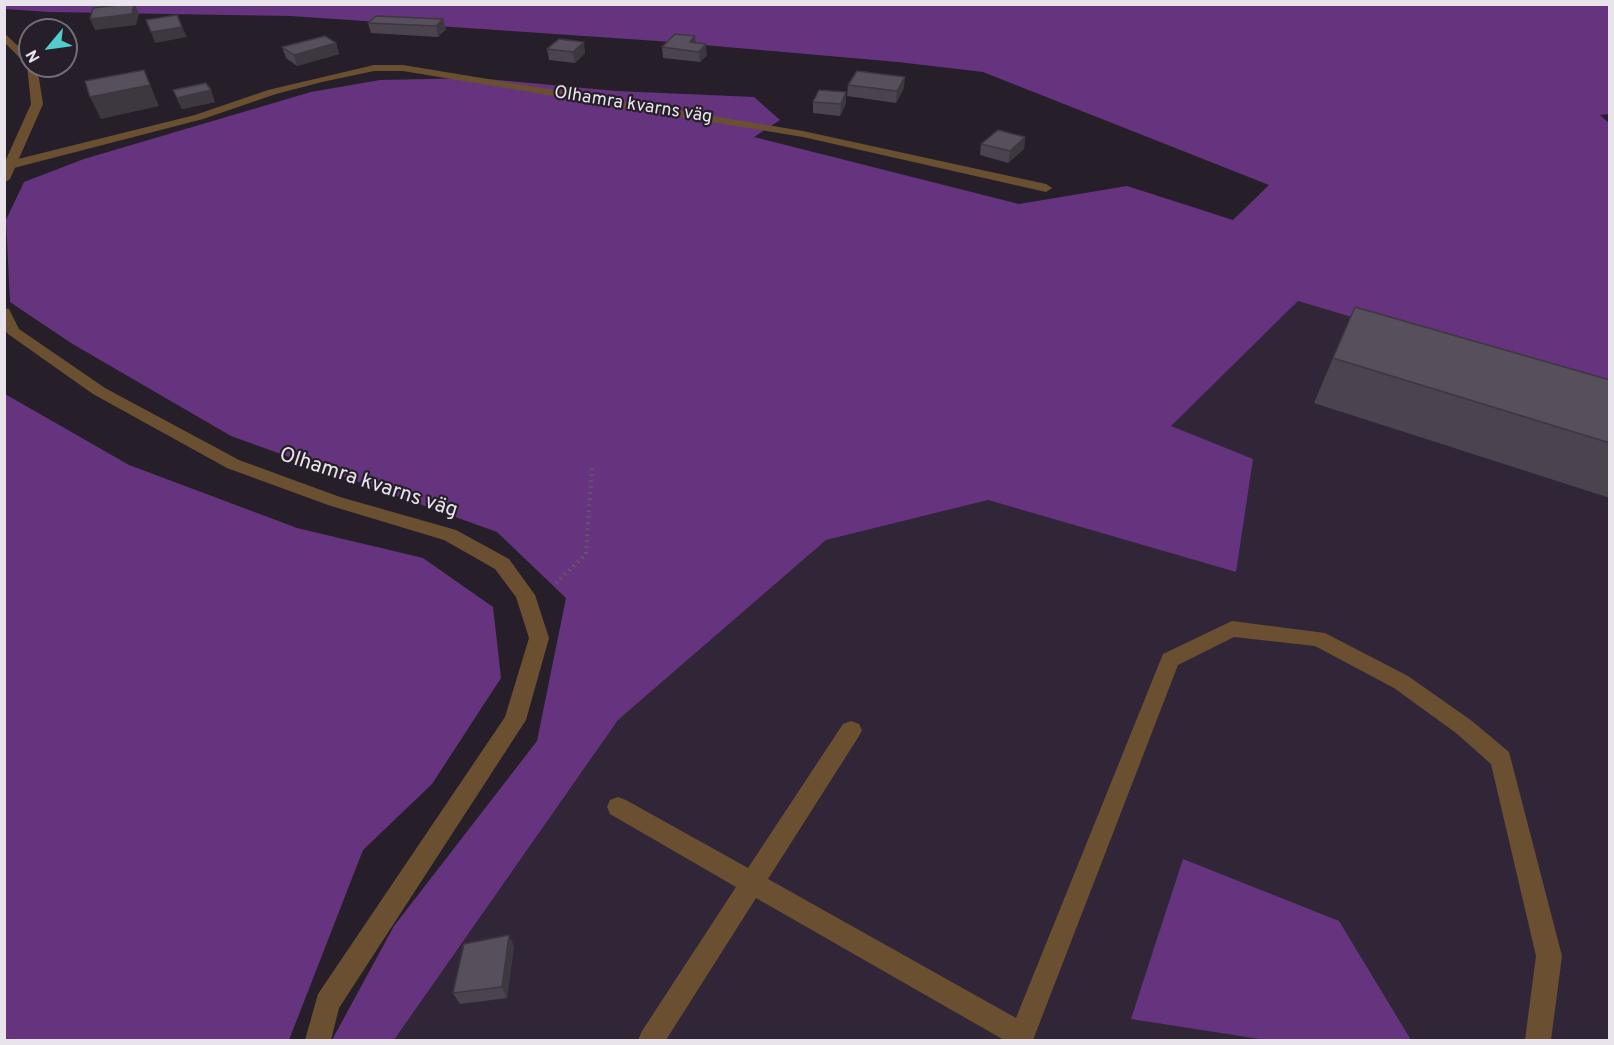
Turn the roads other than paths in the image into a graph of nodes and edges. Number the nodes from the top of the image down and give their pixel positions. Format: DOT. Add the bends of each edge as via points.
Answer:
graph roads {
  1 [pos="4,36"];
  2 [pos="18,51"];
  3 [pos="33,78"];
  4 [pos="10,165"];
  5 [pos="4,178"];
  6 [pos="1046,188"];
  7 [pos="4,312"];
  8 [pos="851,730"];
  9 [pos="618,807"];
  10 [pos="752,883"];
  11 [pos="1021,1038"];
  12 [pos="318,1041"];
  13 [pos="651,1041"];
  14 [pos="1538,1041"];
  1 -- 2 [label="street"];
  3 -- 4 [label="street" via="37,104"];
  4 -- 5 [label="street"];
  4 -- 6 [label="street, Olhamra kvarns väg" via="200,117 272,92 374,68 403,68 802,134"];
  7 -- 12 [label="street, Olhamra kvarns väg" via="13,331 99,392 233,464 334,501 450,535 501,564 525,595 539,638 515,720 327,1003"];
  8 -- 10 [label="street"];
  9 -- 10 [label="street"];
  10 -- 11 [label="street"];
  10 -- 13 [label="street"];
  11 -- 14 [label="street" via="1170,660 1232,629 1318,639 1401,681 1502,759 1549,956"];
}
